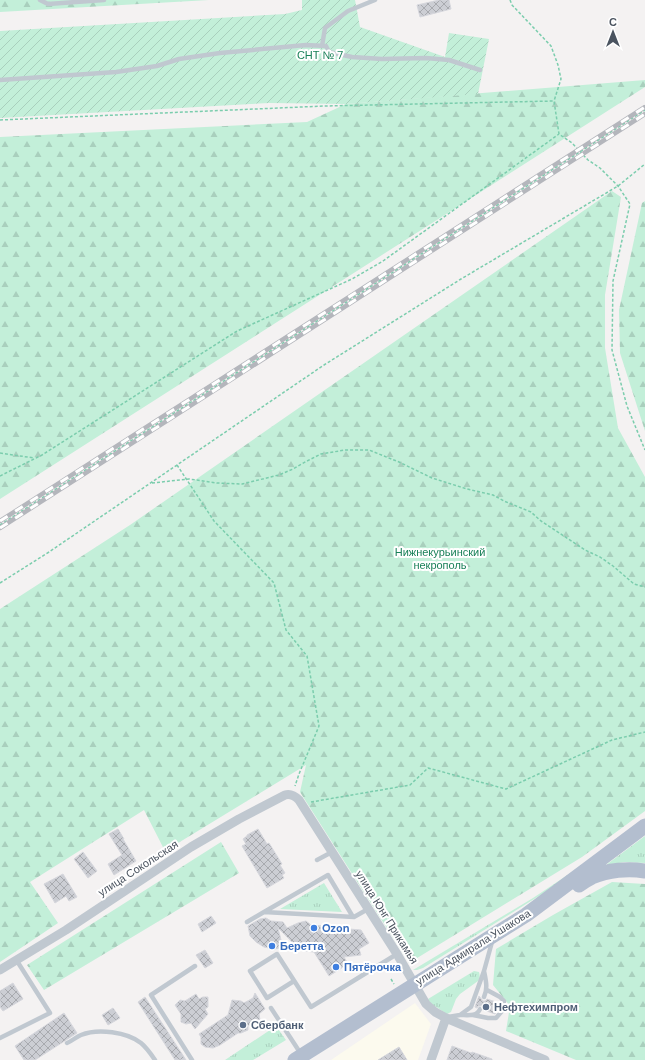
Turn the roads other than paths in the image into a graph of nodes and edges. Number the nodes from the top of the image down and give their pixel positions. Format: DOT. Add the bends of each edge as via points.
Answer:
graph roads {
  1 [pos="40,0"];
  2 [pos="104,0"];
  3 [pos="375,0"];
  4 [pos="322,46"];
  5 [pos="480,70"];
  6 [pos="0,80"];
  7 [pos="292,795"];
  8 [pos="645,826"];
  9 [pos="332,852"];
  10 [pos="317,860"];
  11 [pos="645,871"];
  12 [pos="368,908"];
  13 [pos="264,912"];
  14 [pos="526,915"];
  15 [pos="353,917"];
  16 [pos="248,922"];
  17 [pos="494,935"];
  18 [pos="397,954"];
  19 [pos="17,961"];
  20 [pos="195,966"];
  21 [pos="0,970"];
  22 [pos="484,971"];
  23 [pos="294,981"];
  24 [pos="415,984"];
  25 [pos="487,990"];
  26 [pos="484,998"];
  27 [pos="271,1008"];
  28 [pos="480,1009"];
  29 [pos="460,1015"];
  30 [pos="473,1015"];
  31 [pos="446,1018"];
  32 [pos="0,1038"];
  33 [pos="67,1043"];
  34 [pos="299,1058"];
  35 [pos="155,1060"];
  36 [pos="192,1060"];
  37 [pos="431,1060"];
  38 [pos="545,1060"];
  1 -- 2 [label="lane" via="48,4"];
  3 -- 4 [label="lane" via="348,11 326,28"];
  4 -- 5 [label="lane" via="326,46 329,52 352,57 449,60"];
  4 -- 6 [label="lane" via="306,45 207,55 116,72"];
  7 -- 9 [label="street, улица Юнг Прикамья" via="302,804"];
  7 -- 19 [label="street, улица Сокольская" via="285,795 191,847"];
  8 -- 14 [label="main road, улица Адмирала Ушакова"];
  9 -- 10 [label="lane"];
  9 -- 12 [label="street, улица Юнг Прикамья"];
  11 -- 14 [label="main road" via="625,870 592,877"];
  12 -- 15 [label="lane"];
  12 -- 18 [label="street, улица Юнг Прикамья"];
  13 -- 15 [label="lane"];
  13 -- 15 [label="lane" via="328,875"];
  13 -- 16 [label="lane"];
  14 -- 17 [label="main road, улица Адмирала Ушакова"];
  17 -- 22 [label="lane"];
  17 -- 24 [label="main road, улица Адмирала Ушакова"];
  18 -- 23 [label="lane" via="311,1007"];
  18 -- 24 [label="street, улица Юнг Прикамья"];
  19 -- 21 [label="street, улица Сокольская"];
  19 -- 32 [label="lane" via="50,1013"];
  20 -- 36 [label="lane" via="151,996"];
  22 -- 25 [label="lane"];
  22 -- 29 [label="lane" via="471,1007"];
  23 -- 23 [label="lane" via="277,954 250,971 267,998"];
  24 -- 31 [label="street, улица Юнг Прикамья" via="426,1004"];
  24 -- 34 [label="main road, улица Адмирала Ушакова"];
  25 -- 26 [label="lane"];
  25 -- 30 [label="lane" via="500,996 504,1001 502,1011 496,1018"];
  27 -- 34 [label="lane"];
  28 -- 30 [label="lane"];
  29 -- 30 [label="lane"];
  29 -- 31 [label="lane"];
  31 -- 37 [label="street"];
  31 -- 38 [label="street, улица Юнг Прикамья"];
  33 -- 35 [label="lane" via="81,1035 111,1032 140,1042"];
}
